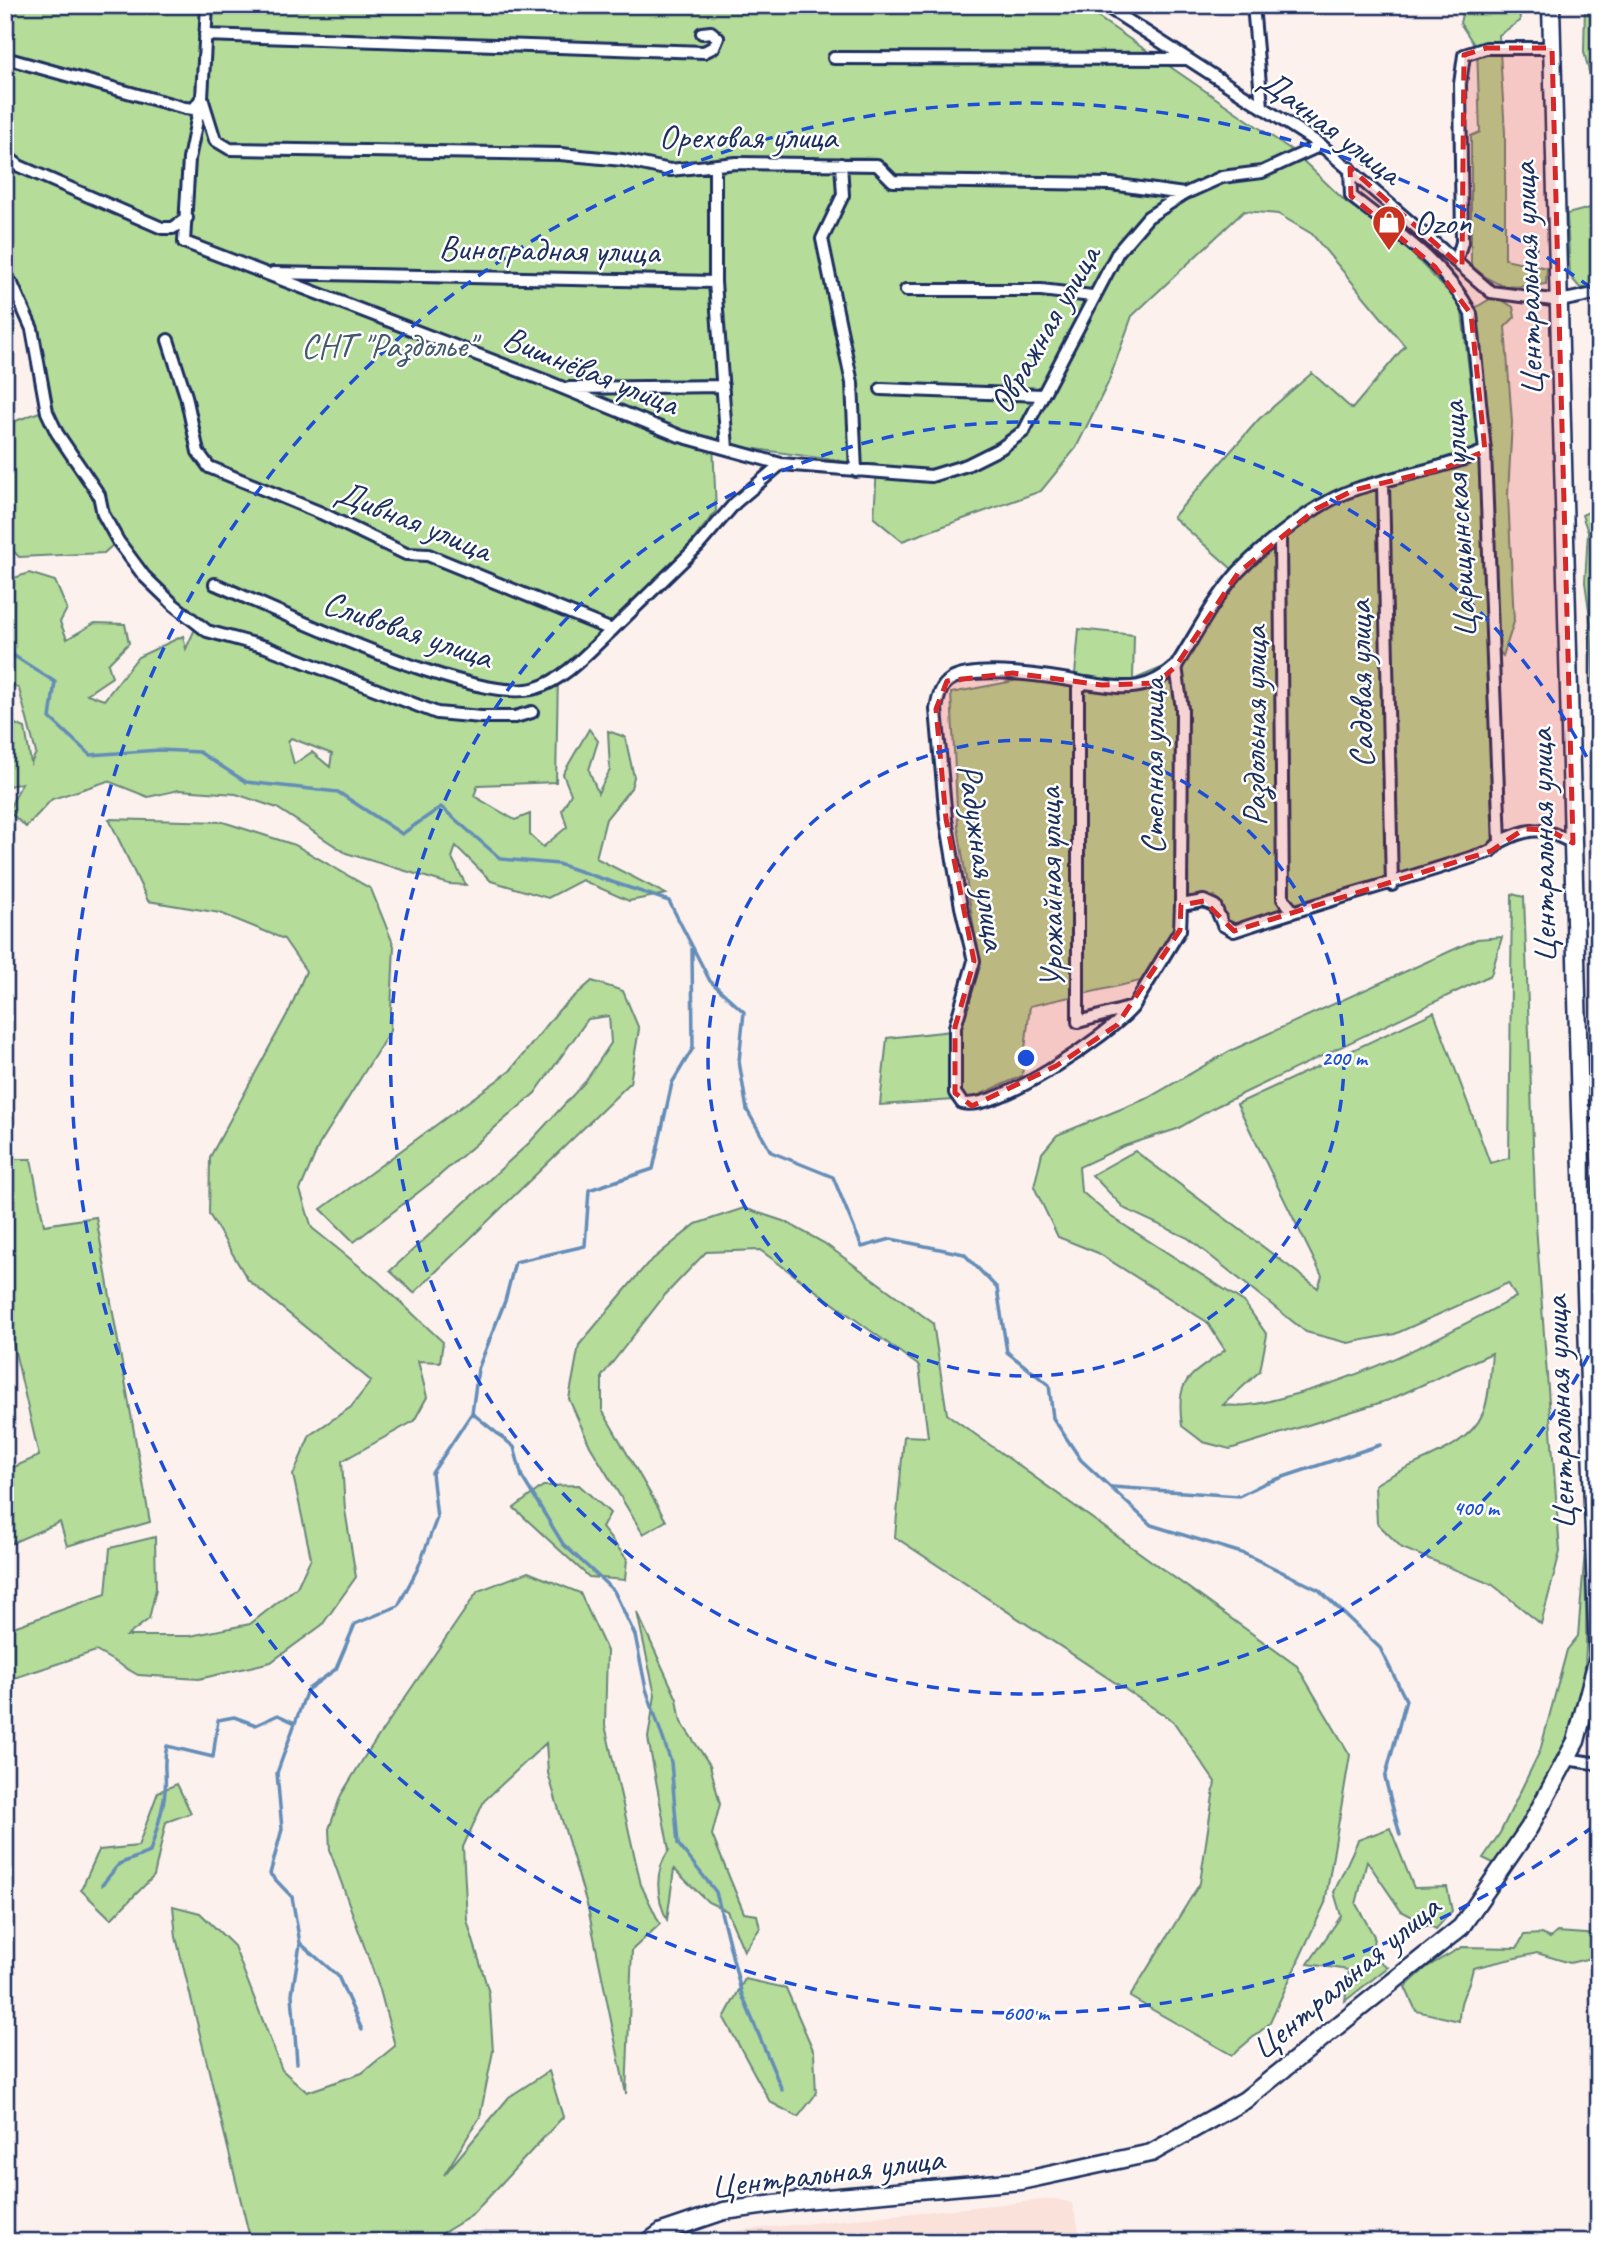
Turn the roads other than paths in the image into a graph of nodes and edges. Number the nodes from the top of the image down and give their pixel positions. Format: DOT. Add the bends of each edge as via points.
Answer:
graph roads {
  1 [pos="207,5"];
  2 [pos="1104,5"];
  3 [pos="1253,5"];
  4 [pos="1551,5"];
  5 [pos="702,33"];
  6 [pos="205,35"];
  7 [pos="1552,48"];
  8 [pos="5,58"];
  9 [pos="834,58"];
  10 [pos="1188,59"];
  11 [pos="202,97"];
  12 [pos="1262,107"];
  13 [pos="1321,145"];
  14 [pos="5,155"];
  15 [pos="841,164"];
  16 [pos="715,167"];
  17 [pos="1350,168"];
  18 [pos="1184,194"];
  19 [pos="187,218"];
  20 [pos="1456,262"];
  21 [pos="267,272"];
  22 [pos="5,280"];
  23 [pos="715,282"];
  24 [pos="906,290"];
  25 [pos="1599,293"];
  26 [pos="1092,296"];
  27 [pos="1560,300"];
  28 [pos="168,340"];
  29 [pos="723,386"];
  30 [pos="563,388"];
  31 [pos="881,390"];
  32 [pos="1042,395"];
  33 [pos="727,449"];
  34 [pos="1485,452"];
  35 [pos="781,464"];
  36 [pos="856,471"];
  37 [pos="1383,483"];
  38 [pos="1280,537"];
  39 [pos="215,584"];
  40 [pos="612,630"];
  41 [pos="1176,666"];
  42 [pos="1084,683"];
  43 [pos="532,712"];
  44 [pos="1500,842"];
  45 [pos="1573,842"];
  46 [pos="1392,885"];
  47 [pos="1181,905"];
  48 [pos="1293,911"];
  49 [pos="1133,1007"];
  50 [pos="1580,1110"];
  51 [pos="1599,1114"];
  52 [pos="1594,1394"];
  53 [pos="1566,1759"];
  54 [pos="1599,1764"];
  55 [pos="648,2242"];
  1 -- 6 [label="street, Ореховая улица"];
  2 -- 10 [label="street, Дачная улица"];
  3 -- 12 [label="street"];
  4 -- 7 [label="street, Центральная улица"];
  5 -- 6 [label="street" via="711,32 718,38 714,47 704,51"];
  6 -- 11 [label="street, Ореховая улица"];
  7 -- 20 [label="street" via="1486,48 1464,55 1460,84 1462,242"];
  7 -- 27 [label="street, Центральная улица"];
  8 -- 11 [label="street" via="185,108 194,109"];
  9 -- 10 [label="street"];
  10 -- 12 [label="street, Дачная улица"];
  11 -- 16 [label="street, Ореховая улица" via="215,140 230,149 560,154 670,170"];
  11 -- 19 [label="street, Вишнёвая улица" via="189,159"];
  12 -- 13 [label="street, Дачная улица"];
  13 -- 17 [label="street, Дачная улица"];
  13 -- 18 [label="street" via="1262,172 1222,177"];
  14 -- 19 [label="street" via="19,166 162,228 173,228"];
  15 -- 16 [label="street, Ореховая улица"];
  15 -- 18 [label="street, Ореховая улица" via="877,165 893,181 1111,184"];
  15 -- 36 [label="street" via="843,195 822,239 852,383"];
  16 -- 23 [label="street"];
  17 -- 20 [label="street, Дачная улица"];
  17 -- 34 [label="street, Царицынская улица" via="1351,196 1435,267 1463,297 1471,314"];
  18 -- 26 [label="street, Овражная улица" via="1148,217 1118,252"];
  19 -- 21 [label="street, Вишнёвая улица" via="184,242"];
  20 -- 27 [label="street, Дачная улица" via="1491,292"];
  21 -- 23 [label="street, Виноградная улица"];
  21 -- 30 [label="street, Вишнёвая улица"];
  22 -- 43 [label="street" via="12,284 32,329 47,412 57,433 99,495 103,514 118,541 174,605 207,631 266,647 437,713 481,717"];
  23 -- 29 [label="street, Вишнёвая улица"];
  24 -- 26 [label="street" via="1041,290"];
  25 -- 27 [label="street, Дачная улица"];
  26 -- 32 [label="street, Овражная улица"];
  27 -- 45 [label="street, Центральная улица"];
  28 -- 40 [label="street, Дивная улица" via="198,452 209,467 406,554 428,555"];
  29 -- 30 [label="street"];
  29 -- 33 [label="street, Вишнёвая улица"];
  30 -- 33 [label="street, Вишнёвая улица" via="680,436"];
  31 -- 32 [label="street"];
  32 -- 36 [label="street, Овражная улица" via="1024,431 1001,449 967,465 931,477"];
  33 -- 35 [label="street, Овражная улица"];
  34 -- 37 [label="street, Степная улица" via="1445,468"];
  34 -- 44 [label="street, Царицынская улица"];
  35 -- 36 [label="street, Овражная улица"];
  35 -- 40 [label="street" via="735,503"];
  37 -- 38 [label="street, Степная улица" via="1354,490 1316,509"];
  37 -- 46 [label="street, Садовая улица"];
  38 -- 41 [label="street, Степная улица" via="1238,573"];
  38 -- 48 [label="street, Раздольная улица" via="1283,899"];
  39 -- 40 [label="street, Сливовая улица" via="416,667 497,689 535,689 562,675"];
  41 -- 42 [label="street" via="1157,683 1133,687"];
  41 -- 47 [label="street, Степная улица" via="1182,709"];
  42 -- 49 [label="street, Урожайная улица" via="1078,688 1076,702 1078,1022"];
  42 -- 49 [label="street, Радужная улица" via="1013,673 960,675 947,681 940,693 936,709 946,819 974,961 954,1027 955,1093 961,1103 972,1106 990,1101 1056,1066 1118,1025"];
  44 -- 45 [label="street" via="1524,830 1549,830"];
  44 -- 46 [label="street, Степная улица" via="1491,852"];
  45 -- 50 [label="street, Центральная улица"];
  46 -- 48 [label="street, Степная улица"];
  47 -- 48 [label="street, Степная улица" via="1205,901 1215,906 1223,925 1234,931"];
  47 -- 49 [label="street" via="1180,930"];
  50 -- 51 [label="street"];
  50 -- 52 [label="street, Центральная улица"];
  52 -- 53 [label="street, Центральная улица" via="1598,1657 1576,1741"];
  53 -- 54 [label="street"];
  53 -- 55 [label="street, Центральная улица" via="1529,1828 1461,1927 1245,2100 1151,2153 1021,2181 724,2211 662,2232"];
}
